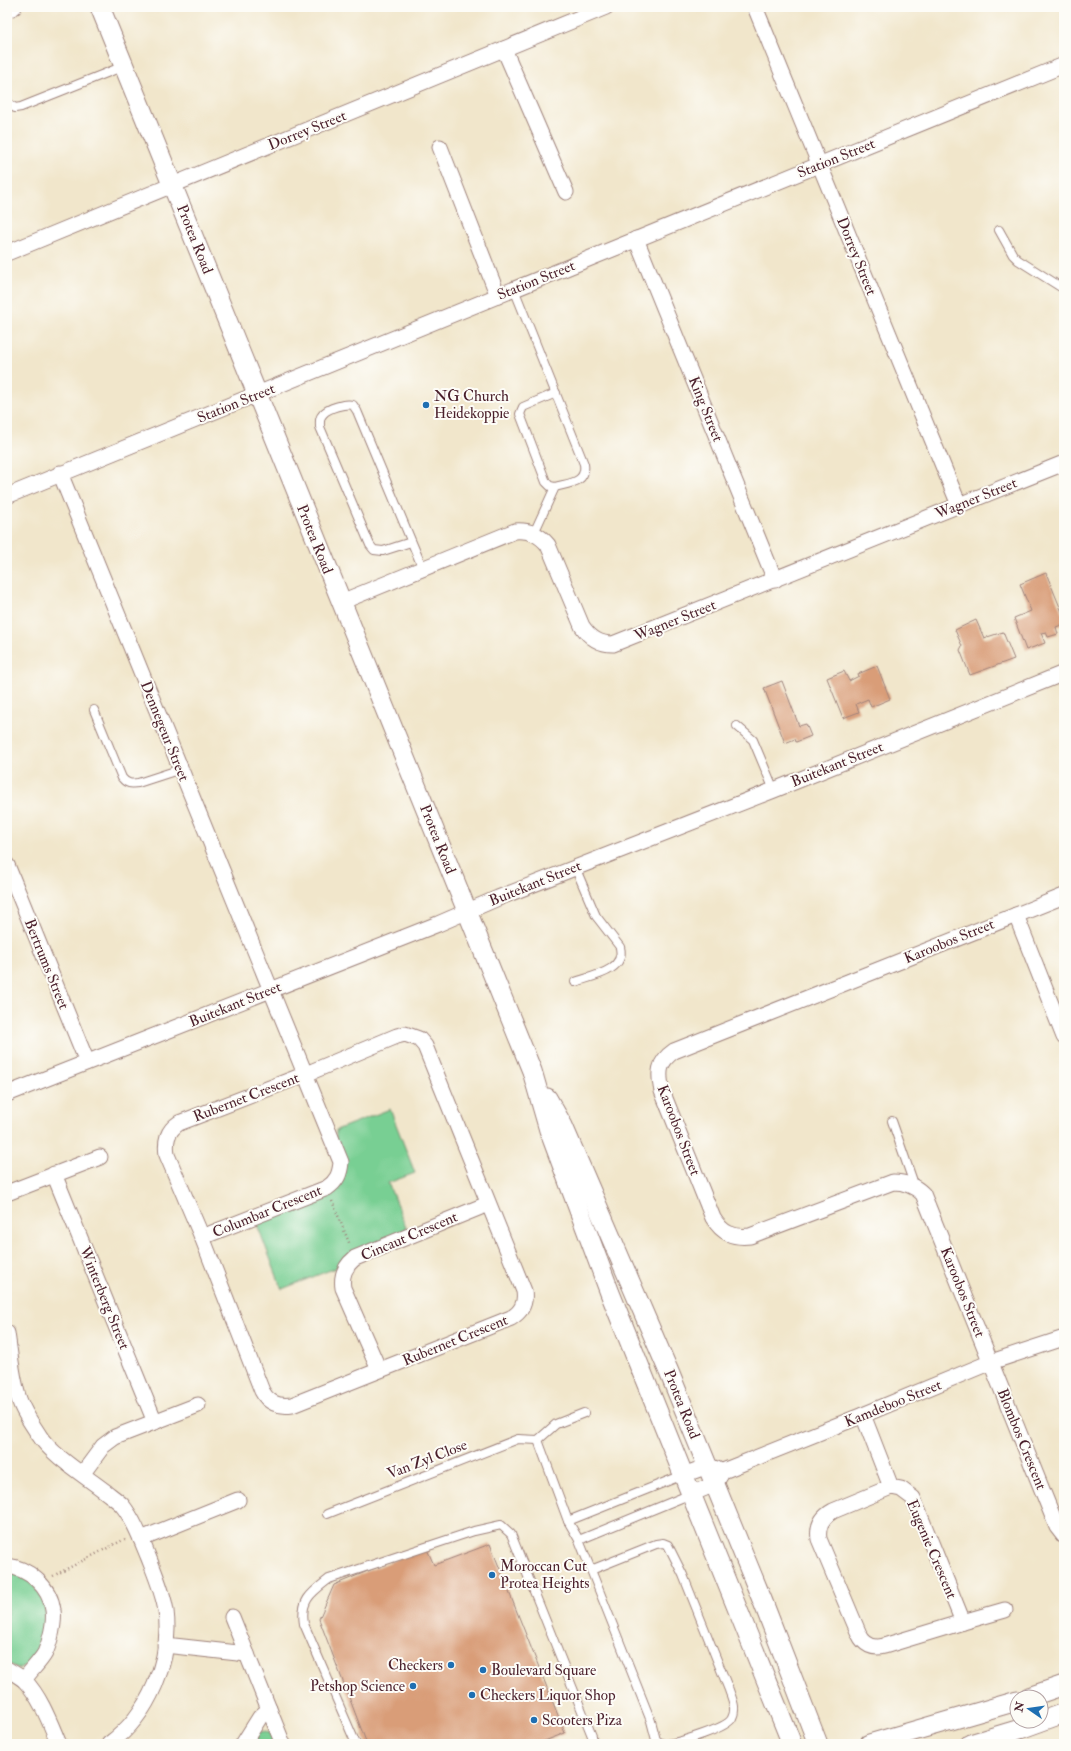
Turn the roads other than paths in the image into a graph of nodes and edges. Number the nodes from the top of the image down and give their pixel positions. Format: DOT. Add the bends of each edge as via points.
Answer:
graph roads {
  1 [pos="14,7"];
  2 [pos="100,7"];
  3 [pos="606,7"];
  4 [pos="755,7"];
  5 [pos="7,10"];
  6 [pos="504,49"];
  7 [pos="1064,65"];
  8 [pos="125,66"];
  9 [pos="7,102"];
  10 [pos="440,147"];
  11 [pos="820,165"];
  12 [pos="173,185"];
  13 [pos="566,192"];
  14 [pos="999,230"];
  15 [pos="636,239"];
  16 [pos="7,253"];
  17 [pos="514,289"];
  18 [pos="1064,289"];
  19 [pos="498,296"];
  20 [pos="556,393"];
  21 [pos="257,395"];
  22 [pos="1064,462"];
  23 [pos="60,474"];
  24 [pos="555,487"];
  25 [pos="7,496"];
  26 [pos="959,505"];
  27 [pos="534,533"];
  28 [pos="411,542"];
  29 [pos="423,569"];
  30 [pos="775,580"];
  31 [pos="341,602"];
  32 [pos="1064,673"];
  33 [pos="94,710"];
  34 [pos="737,726"];
  35 [pos="181,769"];
  36 [pos="774,790"];
  37 [pos="7,865"];
  38 [pos="575,867"];
  39 [pos="1064,896"];
  40 [pos="468,912"];
  41 [pos="1016,915"];
  42 [pos="575,982"];
  43 [pos="270,990"];
  44 [pos="1064,1037"];
  45 [pos="87,1062"];
  46 [pos="532,1071"];
  47 [pos="306,1074"];
  48 [pos="7,1094"];
  49 [pos="892,1121"];
  50 [pos="100,1157"];
  51 [pos="54,1174"];
  52 [pos="915,1187"];
  53 [pos="7,1193"];
  54 [pos="488,1204"];
  55 [pos="202,1237"];
  56 [pos="7,1338"];
  57 [pos="1064,1338"];
  58 [pos="991,1362"];
  59 [pos="379,1370"];
  60 [pos="198,1405"];
  61 [pos="584,1413"];
  62 [pos="864,1415"];
  63 [pos="155,1422"];
  64 [pos="538,1440"];
  65 [pos="83,1473"];
  66 [pos="715,1473"];
  67 [pos="683,1475"];
  68 [pos="891,1488"];
  69 [pos="692,1494"];
  70 [pos="238,1500"];
  71 [pos="327,1514"];
  72 [pos="568,1521"];
  73 [pos="139,1536"];
  74 [pos="1064,1536"];
  75 [pos="579,1540"];
  76 [pos="7,1566"];
  77 [pos="591,1570"];
  78 [pos="1005,1610"];
  79 [pos="232,1617"];
  80 [pos="963,1622"];
  81 [pos="165,1645"];
  82 [pos="247,1654"];
  83 [pos="7,1669"];
  84 [pos="24,1680"];
  85 [pos="1064,1685"];
  86 [pos="1049,1690"];
  87 [pos="1009,1702"];
  88 [pos="269,1709"];
  89 [pos="1064,1713"];
  90 [pos="58,1744"];
  91 [pos="109,1744"];
  92 [pos="243,1744"];
  93 [pos="283,1744"];
  94 [pos="356,1744"];
  95 [pos="593,1744"];
  96 [pos="663,1744"];
  97 [pos="668,1744"];
  98 [pos="792,1744"];
  99 [pos="818,1744"];
  100 [pos="869,1744"];
  101 [pos="970,1744"];
  1 -- 5 [label="street"];
  2 -- 8 [label="street, Protea Road"];
  3 -- 6 [label="street, Dorrey Street"];
  4 -- 11 [label="street, Dorrey Street"];
  6 -- 12 [label="street, Dorrey Street"];
  6 -- 13 [label="street"];
  7 -- 11 [label="street, Station Street"];
  8 -- 9 [label="lane" via="21,107 15,108"];
  8 -- 12 [label="street, Protea Road"];
  10 -- 19 [label="street"];
  11 -- 15 [label="street, Station Street"];
  11 -- 26 [label="street, Dorrey Street"];
  12 -- 16 [label="street, Dorrey Street"];
  12 -- 21 [label="street, Protea Road"];
  14 -- 18 [label="lane" via="1018,260"];
  15 -- 17 [label="street, Station Street"];
  15 -- 30 [label="street, King Street"];
  17 -- 19 [label="street, Station Street"];
  17 -- 20 [label="lane"];
  19 -- 21 [label="street, Station Street"];
  20 -- 24 [label="lane" via="585,469 583,477 579,480"];
  20 -- 24 [label="lane" via="523,407 520,414 546,482"];
  21 -- 23 [label="street, Station Street"];
  21 -- 31 [label="street, Protea Road"];
  22 -- 26 [label="street, Wagner Street"];
  23 -- 25 [label="street, Station Street"];
  23 -- 35 [label="street, Dennegeur Street"];
  24 -- 27 [label="lane"];
  26 -- 30 [label="street, Wagner Street"];
  27 -- 29 [label="street" via="525,530 515,531"];
  27 -- 30 [label="street, Wagner Street" via="548,545 587,634 604,644 623,641"];
  28 -- 28 [label="lane" via="378,552 370,545 320,427 324,413 341,405 353,405"];
  28 -- 29 [label="lane"];
  29 -- 31 [label="street"];
  31 -- 40 [label="street, Protea Road"];
  32 -- 36 [label="street, Buitekant Street"];
  33 -- 35 [label="lane" via="122,778 126,782 138,783"];
  34 -- 36 [label="lane" via="754,740"];
  35 -- 43 [label="street, Dennegeur Street"];
  36 -- 38 [label="street, Buitekant Street"];
  37 -- 45 [label="street, Bertrums Street"];
  38 -- 40 [label="street, Buitekant Street"];
  38 -- 42 [label="lane" via="596,916 620,947 621,953 621,958 613,968"];
  39 -- 41 [label="street, Karoobos Street"];
  40 -- 43 [label="street, Buitekant Street"];
  40 -- 46 [label="street, Protea Road"];
  41 -- 44 [label="street"];
  41 -- 52 [label="street, Karoobos Street" via="674,1051 665,1057 661,1066 662,1091 713,1218 718,1227 730,1235 750,1236 893,1182"];
  43 -- 45 [label="street, Buitekant Street"];
  43 -- 47 [label="street, Dennegeur Street"];
  45 -- 48 [label="street, Buitekant Street"];
  46 -- 66 [label="street, Protea Road" via="563,1126"];
  46 -- 67 [label="street, Protea Road" via="554,1145"];
  47 -- 54 [label="street, Rubernet Crescent" via="397,1036 405,1034 419,1039 425,1046"];
  47 -- 55 [label="street, Columbar Crescent" via="341,1162 338,1178 327,1188"];
  47 -- 55 [label="street, Rubernet Crescent" via="179,1123 167,1135 167,1155"];
  49 -- 52 [label="lane"];
  50 -- 51 [label="street"];
  51 -- 53 [label="street"];
  51 -- 63 [label="street, Winterberg Street"];
  52 -- 58 [label="street, Karoobos Street" via="926,1198"];
  54 -- 59 [label="street, Cincaut Crescent" via="350,1262 344,1272 343,1288"];
  54 -- 59 [label="street, Rubernet Crescent" via="524,1292 521,1310 511,1318"];
  55 -- 59 [label="street, Rubernet Crescent" via="262,1391 268,1400 278,1405 292,1405"];
  56 -- 65 [label="street" via="21,1405 44,1443"];
  57 -- 58 [label="street, Kamdeboo Street"];
  58 -- 62 [label="street, Kamdeboo Street"];
  58 -- 74 [label="street, Blombos Crescent" via="1057,1527"];
  60 -- 63 [label="street"];
  61 -- 64 [label="lane" via="556,1424"];
  62 -- 66 [label="street, Kamdeboo Street"];
  62 -- 68 [label="street, Eugenie Crescent"];
  63 -- 65 [label="street" via="107,1442"];
  64 -- 71 [label="lane, Van Zyl Close" via="518,1439"];
  64 -- 72 [label="lane"];
  65 -- 73 [label="street" via="121,1504 132,1519"];
  66 -- 67 [label="street, Kamdeboo Street"];
  66 -- 69 [label="street, Kamdeboo Street"];
  66 -- 99 [label="street, Protea Road"];
  67 -- 69 [label="street, Protea Road"];
  67 -- 72 [label="lane"];
  68 -- 80 [label="street, Eugenie Crescent" via="901,1489 913,1498"];
  68 -- 80 [label="street, Eugenie Crescent" via="828,1514 819,1527 819,1539 861,1638 868,1645 879,1647"];
  69 -- 75 [label="lane"];
  69 -- 98 [label="street, Protea Road"];
  70 -- 73 [label="street"];
  72 -- 75 [label="lane"];
  73 -- 81 [label="street" via="163,1597"];
  75 -- 77 [label="lane"];
  76 -- 84 [label="street" via="23,1570 40,1583 52,1605 53,1620 44,1654"];
  77 -- 96 [label="lane" via="651,1721 656,1740"];
  77 -- 97 [label="lane" via="646,1547 663,1543 672,1551 683,1575 729,1690 734,1709 732,1718 723,1726"];
  78 -- 80 [label="street, Eugenie Crescent"];
  79 -- 82 [label="street"];
  81 -- 82 [label="street"];
  81 -- 91 [label="street" via="154,1686 143,1709 126,1730"];
  82 -- 88 [label="street"];
  83 -- 84 [label="street"];
  84 -- 90 [label="street" via="49,1719"];
  85 -- 86 [label="street"];
  87 -- 100 [label="street"];
  88 -- 92 [label="street" via="260,1717"];
  88 -- 93 [label="street"];
  89 -- 101 [label="street"];
  94 -- 95 [label="lane" via="304,1624 302,1614 305,1602 314,1590 329,1579 474,1530 501,1525 511,1534"];
}
